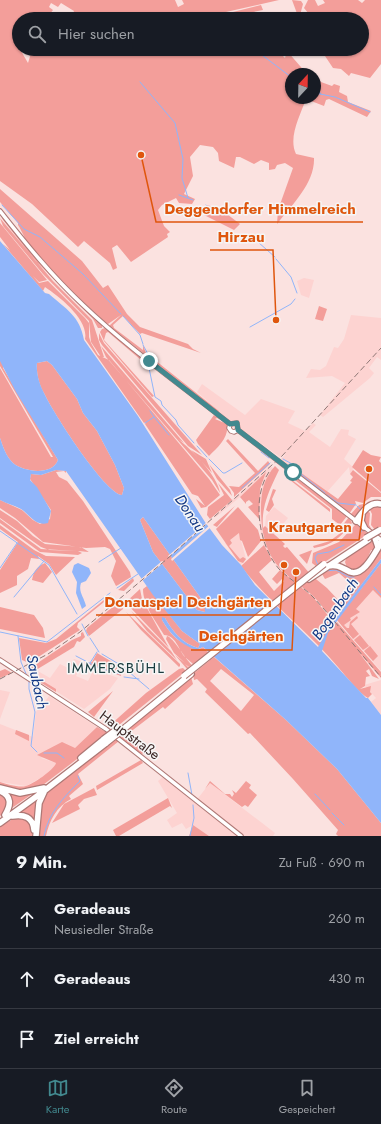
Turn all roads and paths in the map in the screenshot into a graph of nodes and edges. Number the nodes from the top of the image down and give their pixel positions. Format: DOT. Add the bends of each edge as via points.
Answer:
graph roads {
  1 [pos="0,211"];
  2 [pos="230,424"];
  3 [pos="238,430"];
  4 [pos="381,504"];
  5 [pos="363,512"];
  6 [pos="356,521"];
  7 [pos="364,527"];
  8 [pos="381,530"];
  9 [pos="374,535"];
  10 [pos="367,539"];
  11 [pos="380,543"];
  12 [pos="350,551"];
  13 [pos="325,565"];
  14 [pos="349,571"];
  15 [pos="0,660"];
  16 [pos="0,788"];
  17 [pos="44,790"];
  18 [pos="0,791"];
  19 [pos="8,816"];
  20 [pos="0,819"];
  21 [pos="0,823"];
  22 [pos="35,836"];
  23 [pos="241,836"];
  1 -- 2 [label="main road" via="48,270 82,304"];
  2 -- 3 [label="main road" via="237,423"];
  2 -- 3 [label="main road" via="231,431"];
  3 -- 6 [label="main road"];
  4 -- 5 [label="highway" via="372,504"];
  5 -- 6 [label="highway"];
  5 -- 7 [label="highway" via="361,519"];
  6 -- 7 [label="main road"];
  7 -- 9 [label="main road"];
  8 -- 10 [label="highway, bridge"];
  9 -- 11 [label="highway"];
  10 -- 12 [label="highway"];
  10 -- 13 [label="highway"];
  11 -- 14 [label="highway" via="362,569 357,572"];
  12 -- 13 [label="highway"];
  12 -- 14 [label="highway" via="344,560"];
  13 -- 14 [label="highway" via="337,565"];
  13 -- 17 [label="highway, bridge"];
  15 -- 23 [label="main road, Hauptstraße" via="106,729"];
  16 -- 17 [label="highway" via="20,793"];
  17 -- 19 [label="highway"];
  17 -- 22 [label="highway" via="39,803"];
  18 -- 19 [label="highway" via="9,800"];
  19 -- 20 [label="highway"];
  19 -- 21 [label="highway"];
  19 -- 22 [label="highway" via="21,815 29,818"];
}
